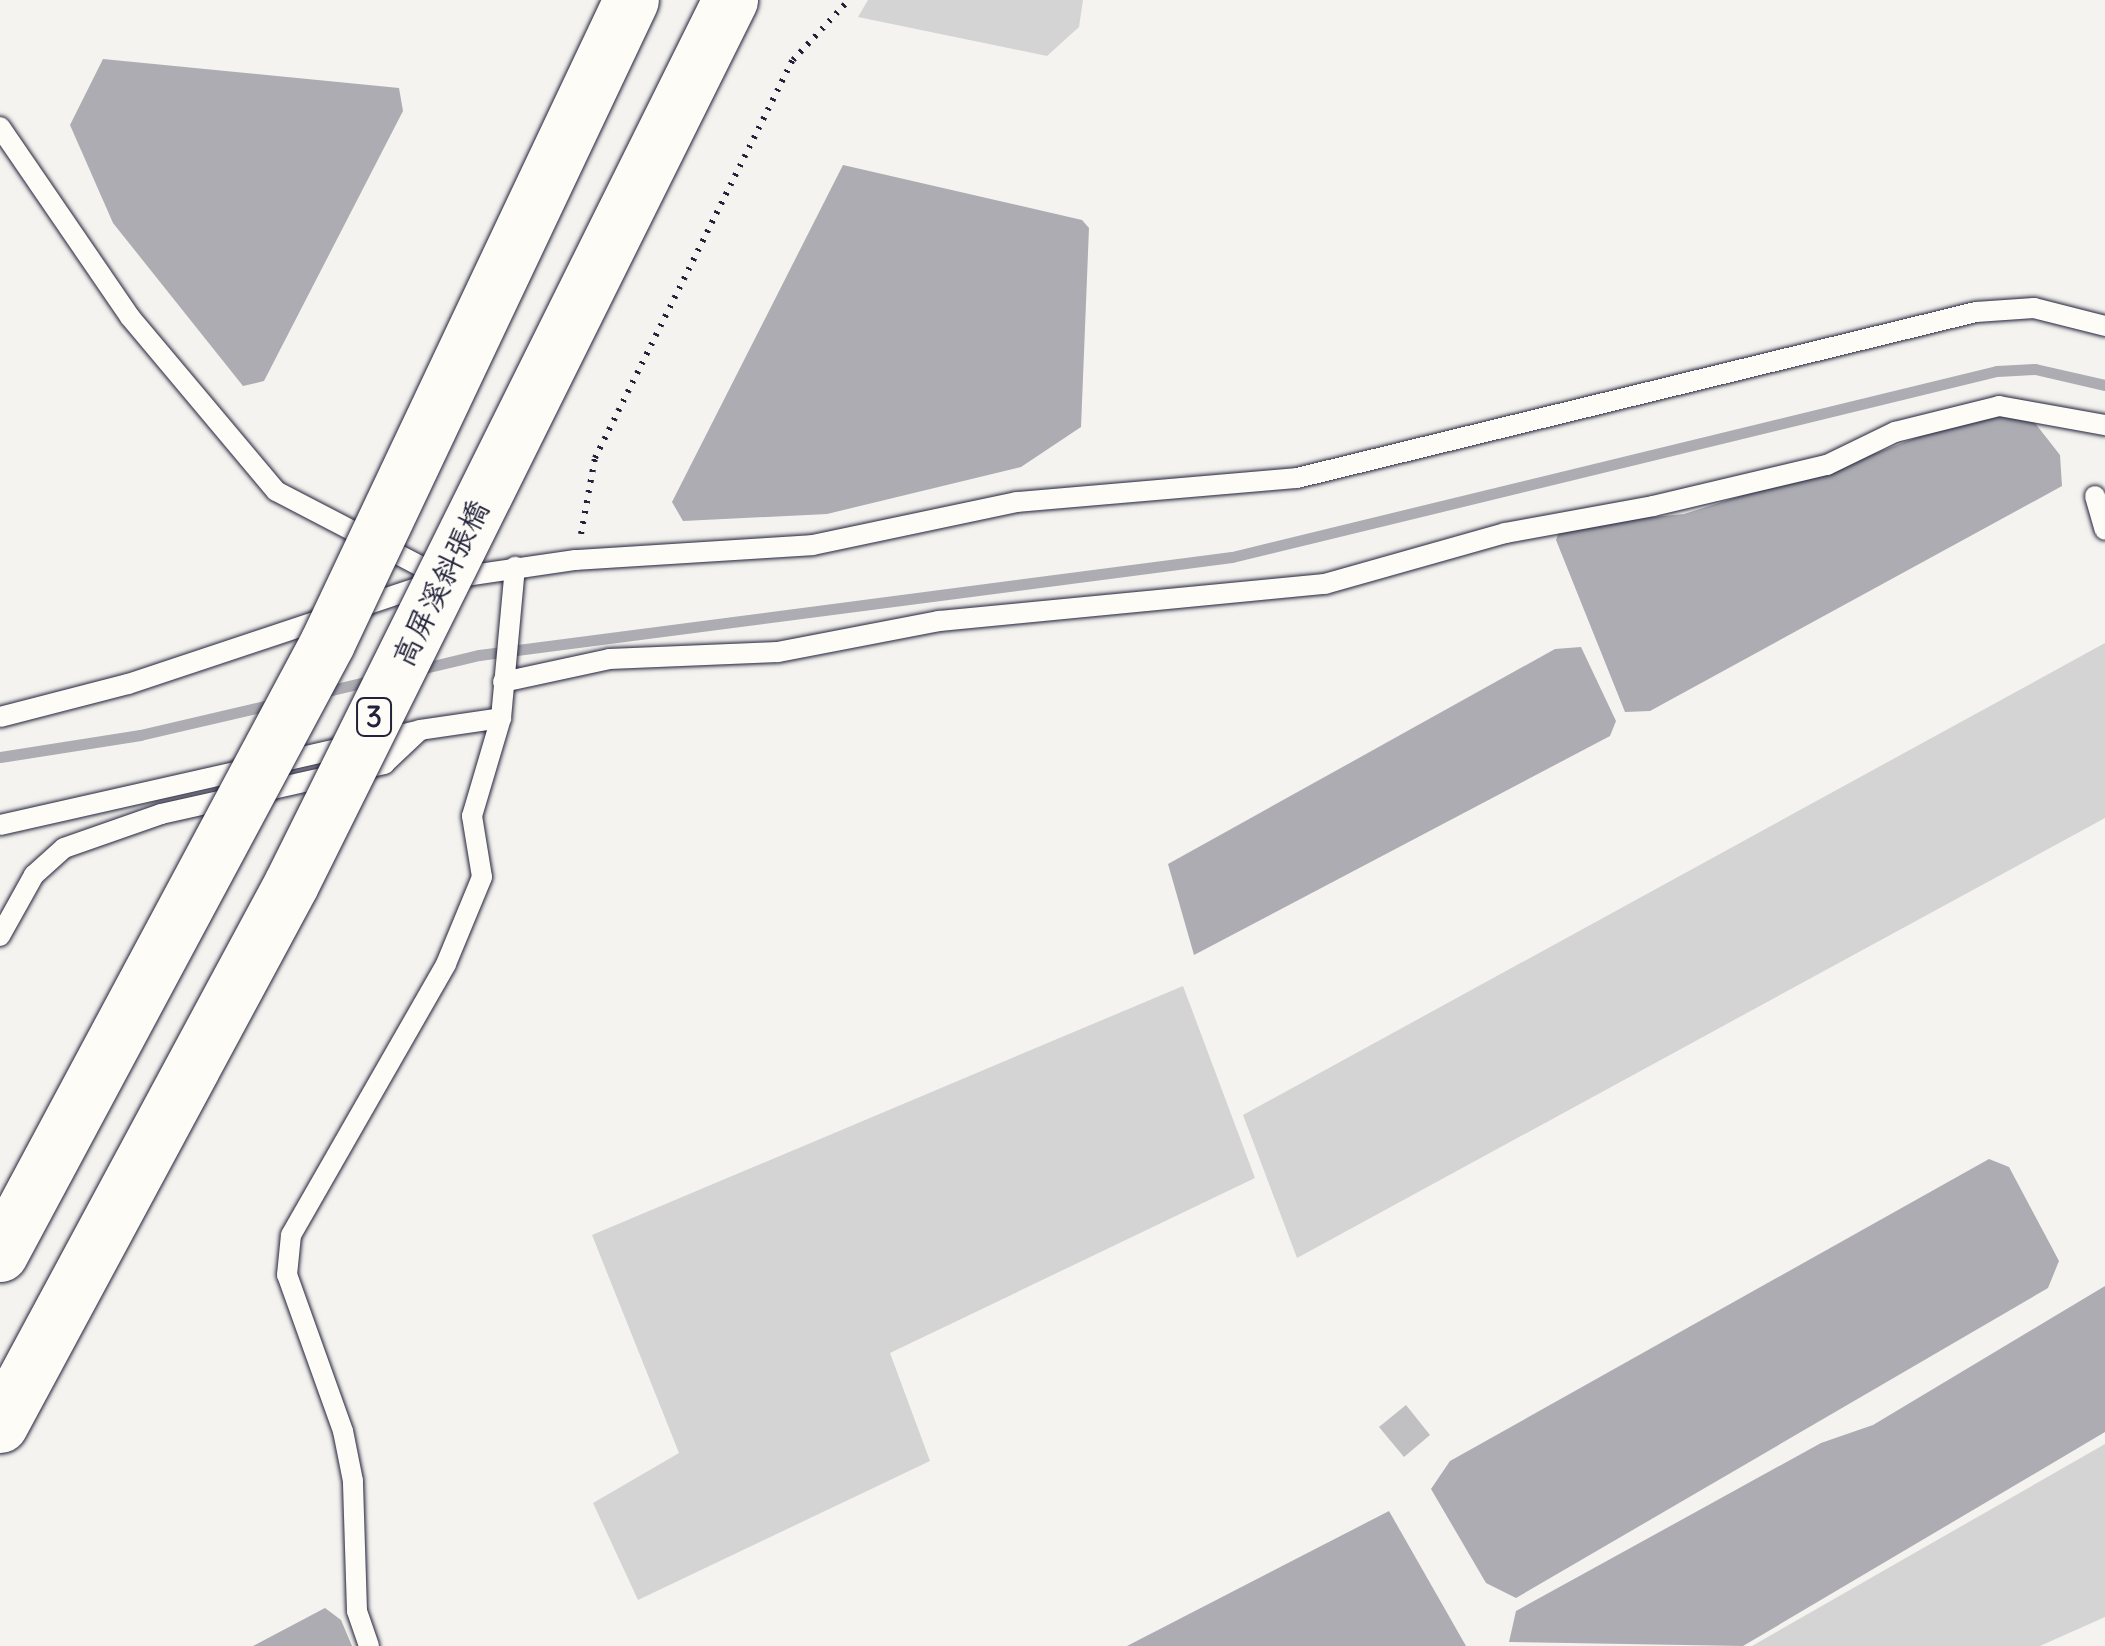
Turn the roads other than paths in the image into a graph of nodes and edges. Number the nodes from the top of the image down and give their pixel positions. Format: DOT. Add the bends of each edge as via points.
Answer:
graph roads {
  1 [pos="631,0"];
  2 [pos="730,0"];
  3 [pos="0,126"];
  4 [pos="2105,326"];
  5 [pos="2105,425"];
  6 [pos="2095,496"];
  7 [pos="2105,530"];
  8 [pos="516,567"];
  9 [pos="445,579"];
  10 [pos="504,676"];
  11 [pos="0,717"];
  12 [pos="501,718"];
  13 [pos="420,730"];
  14 [pos="0,825"];
  15 [pos="0,936"];
  16 [pos="0,1254"];
  17 [pos="0,1425"];
  18 [pos="369,1646"];
  1 -- 16 [label="highway, bridge" via="327,643"];
  2 -- 17 [label="highway, 高屏溪斜張橋 / 3, bridge" via="291,884"];
  3 -- 9 [label="lane" via="130,318 276,491"];
  4 -- 8 [label="lane" via="2034,308 1976,312 1297,478 1018,502 813,545"];
  5 -- 10 [label="lane" via="1998,406 1895,432 1828,465 1504,533 1325,584 939,622 778,652 609,659"];
  6 -- 7 [label="lane"];
  8 -- 9 [label="lane"];
  8 -- 10 [label="lane"];
  9 -- 11 [label="lane" via="128,684"];
  10 -- 12 [label="lane"];
  12 -- 13 [label="lane"];
  12 -- 18 [label="lane" via="472,816 482,877 446,964 292,1235 287,1275 353,1480 357,1611"];
  13 -- 14 [label="lane"];
  13 -- 15 [label="lane" via="384,764 162,814 64,848 34,875"];
}
